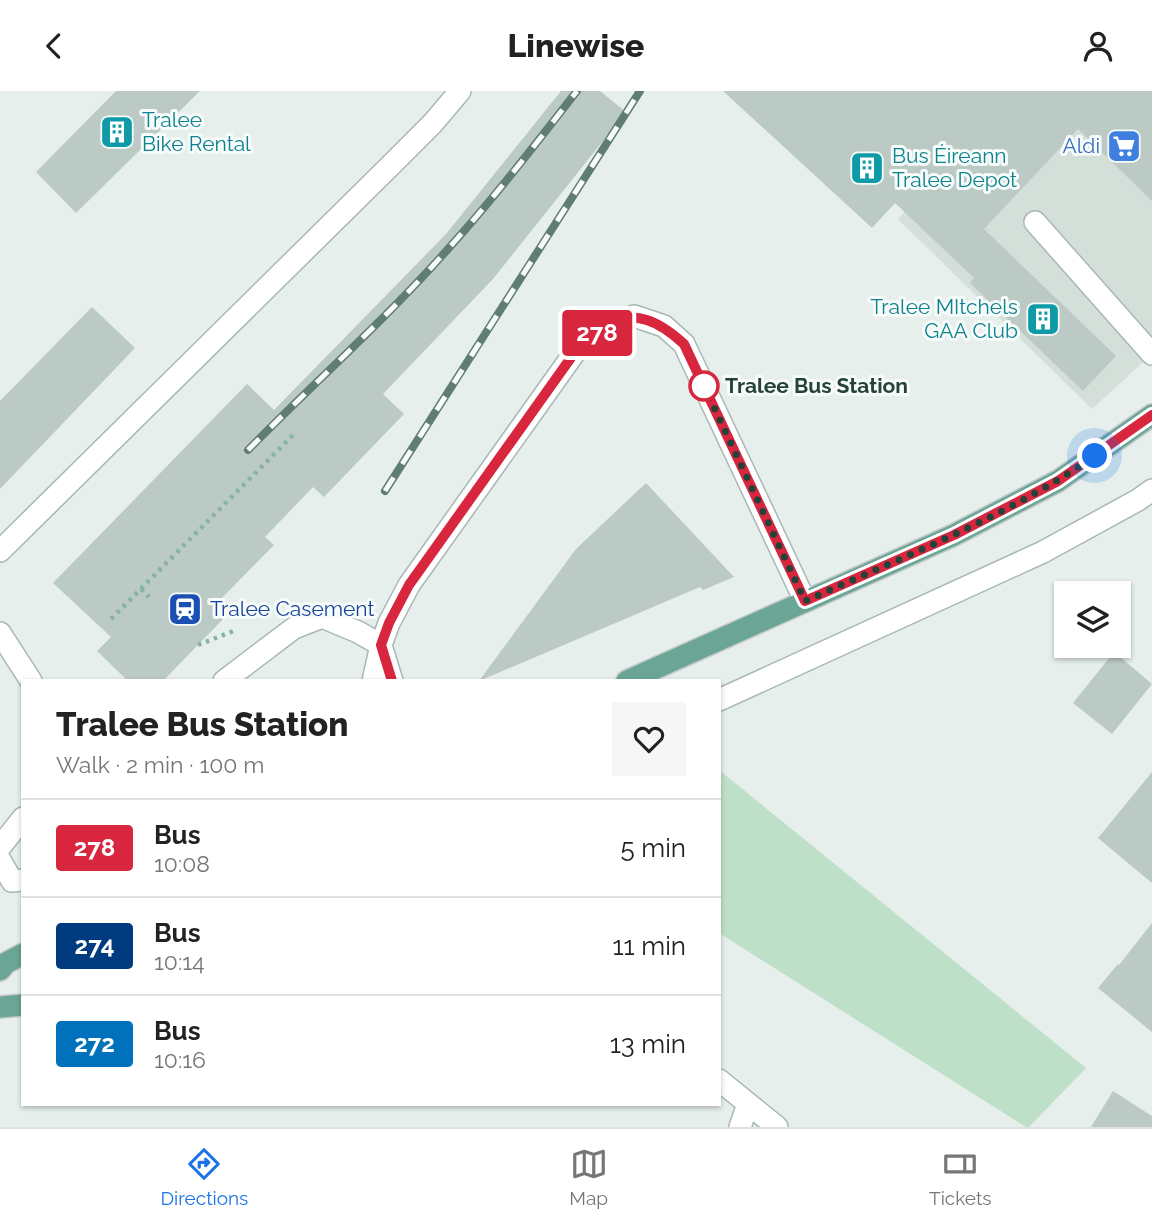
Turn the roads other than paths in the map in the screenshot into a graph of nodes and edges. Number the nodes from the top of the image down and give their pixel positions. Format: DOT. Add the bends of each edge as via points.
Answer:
graph roads {
  1 [pos="460,91"];
  2 [pos="1035,222"];
  3 [pos="1152,354"];
  4 [pos="1152,415"];
  5 [pos="1152,490"];
  6 [pos="0,551"];
  7 [pos="805,601"];
  8 [pos="0,633"];
  9 [pos="381,645"];
  10 [pos="30,679"];
  11 [pos="227,679"];
  12 [pos="373,679"];
  13 [pos="391,679"];
  14 [pos="631,679"];
  15 [pos="721,698"];
  16 [pos="21,821"];
  17 [pos="0,847"];
  18 [pos="0,860"];
  19 [pos="21,880"];
  20 [pos="21,955"];
  21 [pos="0,970"];
  22 [pos="21,1005"];
  23 [pos="0,1007"];
  24 [pos="721,1082"];
  25 [pos="748,1104"];
  26 [pos="740,1127"];
  27 [pos="777,1127"];
  1 -- 6 [label="street" via="400,156"];
  2 -- 3 [label="street"];
  4 -- 7 [label="main road" via="1058,481 954,535"];
  5 -- 15 [label="street" via="1043,552"];
  7 -- 9 [label="street" via="684,344 664,326 634,316 605,326 575,352 409,585"];
  7 -- 14 [label="main road"];
  8 -- 10 [label="street"];
  9 -- 11 [label="street" via="322,617 294,628"];
  9 -- 12 [label="street"];
  9 -- 13 [label="street"];
  16 -- 17 [label="street"];
  18 -- 19 [label="street" via="12,881"];
  20 -- 21 [label="main road"];
  22 -- 23 [label="main road"];
  24 -- 25 [label="street"];
  25 -- 26 [label="street"];
  25 -- 27 [label="street"];
}
